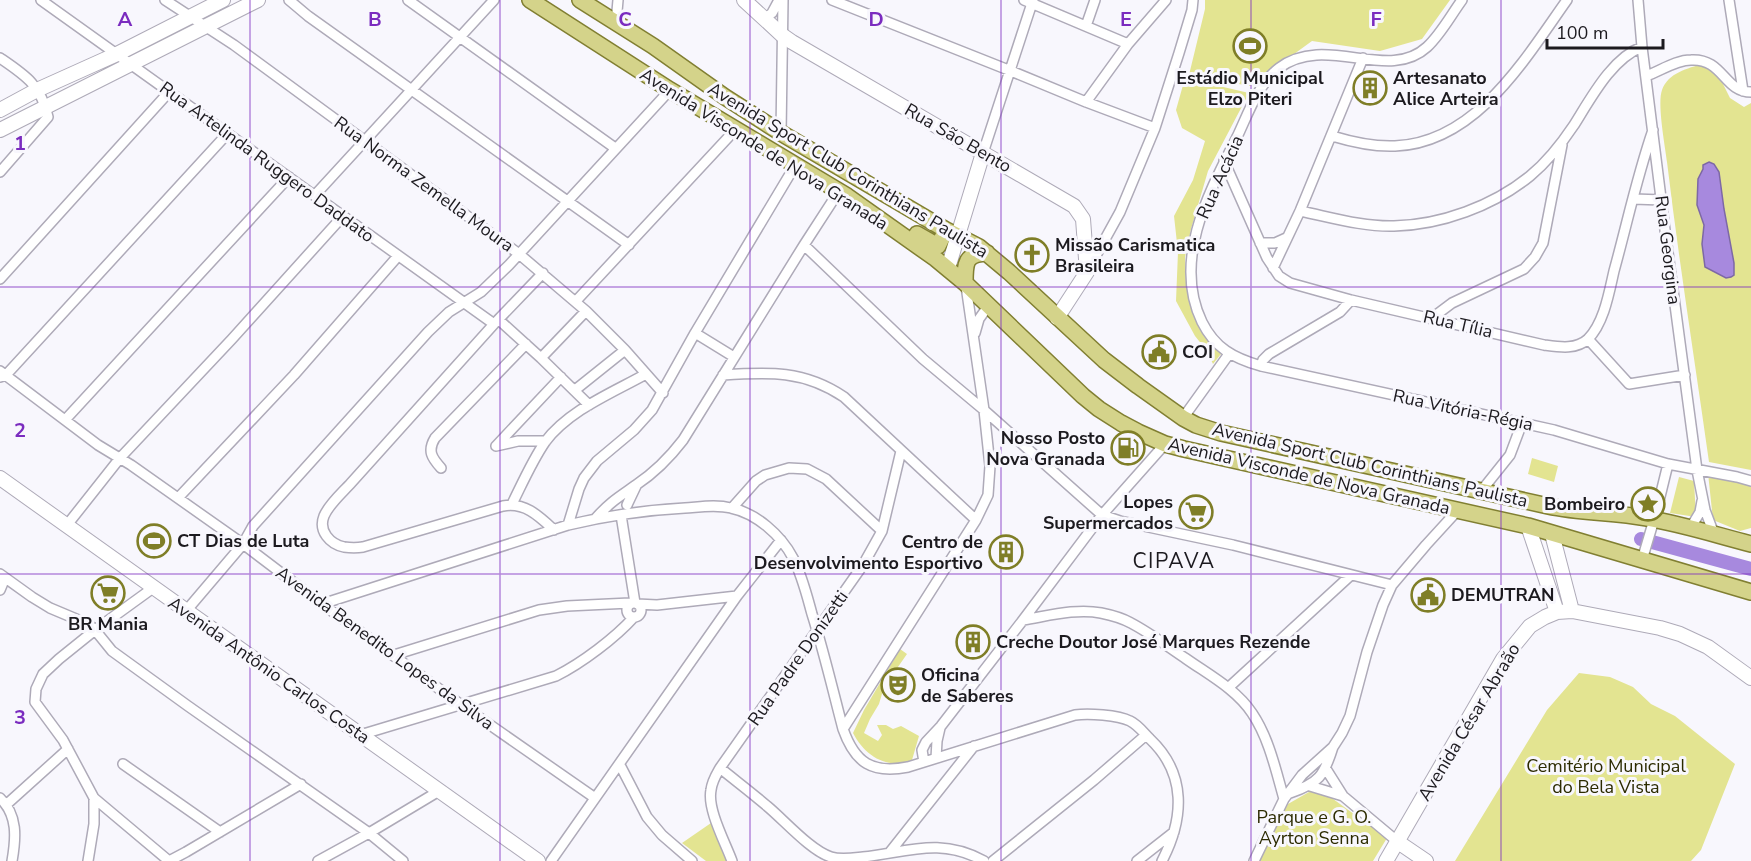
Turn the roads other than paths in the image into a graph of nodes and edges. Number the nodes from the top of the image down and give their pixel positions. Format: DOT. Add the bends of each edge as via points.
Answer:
graph roads {
  1 [pos="41,0"];
  2 [pos="165,0"];
  3 [pos="224,0"];
  4 [pos="258,0"];
  5 [pos="289,0"];
  6 [pos="408,0"];
  7 [pos="494,0"];
  8 [pos="530,0"];
  9 [pos="580,0"];
  10 [pos="618,0"];
  11 [pos="744,0"];
  12 [pos="781,0"];
  13 [pos="832,0"];
  14 [pos="1095,0"];
  15 [pos="1166,0"];
  16 [pos="1193,0"];
  17 [pos="1462,0"];
  18 [pos="1567,0"];
  19 [pos="1638,0"];
  20 [pos="1730,0"];
  21 [pos="1030,1"];
  22 [pos="189,16"];
  23 [pos="764,19"];
  24 [pos="616,23"];
  25 [pos="205,26"];
  26 [pos="1086,26"];
  27 [pos="782,35"];
  28 [pos="459,36"];
  29 [pos="1128,44"];
  30 [pos="1642,46"];
  31 [pos="117,54"];
  32 [pos="0,58"];
  33 [pos="1363,58"];
  34 [pos="132,64"];
  35 [pos="1011,70"];
  36 [pos="1646,76"];
  37 [pos="37,90"];
  38 [pos="412,90"];
  39 [pos="670,90"];
  40 [pos="1747,91"];
  41 [pos="170,92"];
  42 [pos="1086,102"];
  43 [pos="45,108"];
  44 [pos="0,110"];
  45 [pos="1155,128"];
  46 [pos="736,129"];
  47 [pos="0,130"];
  48 [pos="1653,130"];
  49 [pos="228,133"];
  50 [pos="781,133"];
  51 [pos="1332,136"];
  52 [pos="364,141"];
  53 [pos="1562,143"];
  54 [pos="615,148"];
  55 [pos="983,153"];
  56 [pos="1224,161"];
  57 [pos="1657,163"];
  58 [pos="796,164"];
  59 [pos="1640,170"];
  60 [pos="0,172"];
  61 [pos="290,177"];
  62 [pos="843,193"];
  63 [pos="315,195"];
  64 [pos="1634,199"];
  65 [pos="568,200"];
  66 [pos="1662,200"];
  67 [pos="1300,211"];
  68 [pos="343,216"];
  69 [pos="952,233"];
  70 [pos="1286,238"];
  71 [pos="1260,243"];
  72 [pos="629,245"];
  73 [pos="804,245"];
  74 [pos="987,253"];
  75 [pos="519,254"];
  76 [pos="398,256"];
  77 [pos="948,268"];
  78 [pos="1273,268"];
  79 [pos="1087,272"];
  80 [pos="543,273"];
  81 [pos="0,279"];
  82 [pos="966,283"];
  83 [pos="1351,300"];
  84 [pos="576,301"];
  85 [pos="465,302"];
  86 [pos="989,305"];
  87 [pos="586,311"];
  88 [pos="1057,318"];
  89 [pos="1432,318"];
  90 [pos="496,322"];
  91 [pos="695,333"];
  92 [pos="974,336"];
  93 [pos="1588,339"];
  94 [pos="526,344"];
  95 [pos="625,350"];
  96 [pos="1229,354"];
  97 [pos="541,357"];
  98 [pos="734,357"];
  99 [pos="1261,366"];
  100 [pos="2,374"];
  101 [pos="646,374"];
  102 [pos="723,375"];
  103 [pos="1685,375"];
  104 [pos="561,377"];
  105 [pos="575,390"];
  106 [pos="663,393"];
  107 [pos="590,405"];
  108 [pos="984,410"];
  109 [pos="1183,418"];
  110 [pos="65,420"];
  111 [pos="1522,423"];
  112 [pos="546,441"];
  113 [pos="1165,444"];
  114 [pos="901,451"];
  115 [pos="120,458"];
  116 [pos="1668,464"];
  117 [pos="441,468"];
  118 [pos="1697,470"];
  119 [pos="0,478"];
  120 [pos="1751,481"];
  121 [pos="636,485"];
  122 [pos="1482,490"];
  123 [pos="621,495"];
  124 [pos="178,498"];
  125 [pos="1702,499"];
  126 [pos="609,503"];
  127 [pos="512,504"];
  128 [pos="1548,506"];
  129 [pos="732,508"];
  130 [pos="1458,510"];
  131 [pos="625,511"];
  132 [pos="1101,515"];
  133 [pos="610,516"];
  134 [pos="596,518"];
  135 [pos="976,520"];
  136 [pos="1654,521"];
  137 [pos="67,525"];
  138 [pos="568,525"];
  139 [pos="1528,526"];
  140 [pos="1691,527"];
  141 [pos="554,530"];
  142 [pos="882,531"];
  143 [pos="1552,534"];
  144 [pos="1714,534"];
  145 [pos="781,540"];
  146 [pos="243,544"];
  147 [pos="1751,544"];
  148 [pos="1643,557"];
  149 [pos="1351,574"];
  150 [pos="3,576"];
  151 [pos="1392,585"];
  152 [pos="153,588"];
  153 [pos="0,590"];
  154 [pos="1751,592"];
  155 [pos="737,596"];
  156 [pos="322,604"];
  157 [pos="633,608"];
  158 [pos="1572,610"];
  159 [pos="186,611"];
  160 [pos="1557,612"];
  161 [pos="1023,620"];
  162 [pos="95,630"];
  163 [pos="817,630"];
  164 [pos="394,655"];
  165 [pos="1751,678"];
  166 [pos="1228,688"];
  167 [pos="460,704"];
  168 [pos="941,726"];
  169 [pos="843,729"];
  170 [pos="360,735"];
  171 [pos="1146,735"];
  172 [pos="974,746"];
  173 [pos="1333,747"];
  174 [pos="68,749"];
  175 [pos="936,758"];
  176 [pos="924,762"];
  177 [pos="123,764"];
  178 [pos="620,765"];
  179 [pos="720,768"];
  180 [pos="1326,769"];
  181 [pos="301,784"];
  182 [pos="1310,786"];
  183 [pos="439,791"];
  184 [pos="1287,796"];
  185 [pos="1343,796"];
  186 [pos="94,798"];
  187 [pos="595,798"];
  188 [pos="3,801"];
  189 [pos="1176,831"];
  190 [pos="220,832"];
  191 [pos="369,833"];
  192 [pos="1398,842"];
  193 [pos="891,852"];
  194 [pos="189,857"];
  195 [pos="12,861"];
  196 [pos="88,861"];
  197 [pos="169,861"];
  198 [pos="318,861"];
  199 [pos="404,861"];
  200 [pos="538,861"];
  201 [pos="551,861"];
  202 [pos="692,861"];
  203 [pos="732,861"];
  204 [pos="984,861"];
  205 [pos="993,861"];
  206 [pos="1137,861"];
  207 [pos="1162,861"];
  208 [pos="1254,861"];
  209 [pos="1386,861"];
  210 [pos="1426,861"];
  1 -- 31 [label="street, Rua Artelinda Ruggero Daddato"];
  2 -- 22 [label="street, Rua Norma Zemella Moura"];
  3 -- 22 [label="street"];
  4 -- 25 [label="street"];
  5 -- 38 [label="street"];
  6 -- 28 [label="street"];
  7 -- 28 [label="street"];
  8 -- 39 [label="main road, Avenida Visconde de Nova Granada"];
  9 -- 24 [label="main road, Avenida Sport Club Corinthians Paulista"];
  10 -- 24 [label="street"];
  11 -- 23 [label="street, Rua São Bento"];
  12 -- 23 [label="street"];
  12 -- 27 [label="street"];
  13 -- 35 [label="street"];
  14 -- 26 [label="street"];
  15 -- 29 [label="street"];
  16 -- 45 [label="street"];
  17 -- 33 [label="street, Rua Acácia" via="1418,54 1401,61"];
  18 -- 51 [label="street" via="1523,62 1469,119 1442,134 1403,146"];
  19 -- 30 [label="street, Rua Georgina"];
  20 -- 40 [label="street"];
  21 -- 26 [label="street"];
  21 -- 35 [label="street"];
  22 -- 25 [label="street, Rua Norma Zemella Moura"];
  22 -- 31 [label="street"];
  23 -- 27 [label="street, Rua São Bento"];
  24 -- 50 [label="main road, Avenida Sport Club Corinthians Paulista"];
  25 -- 34 [label="street"];
  25 -- 52 [label="street, Rua Norma Zemella Moura"];
  26 -- 29 [label="street"];
  27 -- 50 [label="street"];
  27 -- 55 [label="street, Rua São Bento"];
  28 -- 38 [label="street"];
  28 -- 54 [label="street"];
  29 -- 42 [label="street"];
  30 -- 36 [label="street, Rua Georgina"];
  30 -- 53 [label="street" via="1619,60"];
  31 -- 34 [label="street, Rua Artelinda Ruggero Daddato"];
  31 -- 37 [label="street"];
  32 -- 37 [label="street" via="26,75"];
  33 -- 51 [label="street"];
  33 -- 56 [label="street, Rua Acácia" via="1310,55 1279,68 1263,86"];
  34 -- 41 [label="street, Rua Artelinda Ruggero Daddato"];
  34 -- 43 [label="street"];
  35 -- 42 [label="street"];
  35 -- 55 [label="street"];
  36 -- 40 [label="street" via="1690,60 1714,66 1728,81"];
  36 -- 48 [label="street, Rua Georgina"];
  37 -- 43 [label="street"];
  37 -- 44 [label="street"];
  38 -- 52 [label="street"];
  38 -- 65 [label="street"];
  39 -- 46 [label="main road, Avenida Visconde de Nova Granada"];
  39 -- 54 [label="street"];
  41 -- 49 [label="street, Rua Artelinda Ruggero Daddato"];
  41 -- 81 [label="street"];
  42 -- 45 [label="street"];
  43 -- 47 [label="street"];
  43 -- 60 [label="street" via="47,120"];
  45 -- 79 [label="street" via="1120,212"];
  46 -- 58 [label="main road, Avenida Visconde de Nova Granada"];
  46 -- 72 [label="street"];
  48 -- 57 [label="street, Rua Georgina"];
  48 -- 59 [label="street"];
  49 -- 61 [label="street, Rua Artelinda Ruggero Daddato"];
  49 -- 100 [label="street"];
  50 -- 69 [label="main road, Avenida Sport Club Corinthians Paulista"];
  51 -- 67 [label="street"];
  52 -- 63 [label="street"];
  52 -- 75 [label="street, Rua Norma Zemella Moura"];
  53 -- 67 [label="street" via="1530,176 1512,188 1452,216 1393,226"];
  53 -- 89 [label="street" via="1543,243 1535,257 1524,269 1457,300"];
  54 -- 65 [label="street"];
  55 -- 69 [label="street"];
  55 -- 79 [label="street, Rua São Bento" via="1080,212"];
  56 -- 71 [label="street, Rua Tília"];
  56 -- 96 [label="street, Rua Acácia" via="1196,232 1190,278 1198,313 1208,334"];
  57 -- 59 [label="street"];
  57 -- 66 [label="street, Rua Georgina"];
  58 -- 62 [label="main road, Avenida Visconde de Nova Granada"];
  58 -- 91 [label="street"];
  59 -- 64 [label="street"];
  61 -- 63 [label="street, Rua Artelinda Ruggero Daddato"];
  61 -- 110 [label="street"];
  62 -- 69 [label="main road" via="862,199 936,246"];
  62 -- 73 [label="street"];
  62 -- 77 [label="main road, Avenida Visconde de Nova Granada"];
  63 -- 68 [label="street, Rua Artelinda Ruggero Daddato"];
  64 -- 66 [label="street"];
  64 -- 93 [label="street" via="1602,312"];
  65 -- 72 [label="street"];
  65 -- 75 [label="street"];
  66 -- 103 [label="street, Rua Georgina"];
  67 -- 70 [label="street"];
  68 -- 76 [label="street, Rua Artelinda Ruggero Daddato"];
  68 -- 115 [label="street"];
  69 -- 74 [label="main road, Avenida Sport Club Corinthians Paulista"];
  69 -- 77 [label="street"];
  70 -- 71 [label="street"];
  70 -- 78 [label="street"];
  71 -- 78 [label="street, Rua Tília"];
  72 -- 84 [label="street"];
  73 -- 98 [label="street"];
  73 -- 108 [label="street" via="923,359"];
  74 -- 82 [label="main road" via="970,258"];
  74 -- 88 [label="main road, Avenida Sport Club Corinthians Paulista"];
  75 -- 80 [label="street, Rua Norma Zemella Moura"];
  75 -- 85 [label="street" via="482,292"];
  76 -- 85 [label="street, Rua Artelinda Ruggero Daddato"];
  76 -- 124 [label="street" via="294,375"];
  77 -- 82 [label="main road, Avenida Visconde de Nova Granada"];
  78 -- 83 [label="street, Rua Tília" via="1290,283"];
  79 -- 88 [label="street"];
  80 -- 84 [label="street, Rua Norma Zemella Moura"];
  80 -- 90 [label="street"];
  82 -- 86 [label="main road, Avenida Visconde de Nova Granada"];
  82 -- 92 [label="street"];
  83 -- 89 [label="street, Rua Tília"];
  83 -- 99 [label="street" via="1340,312 1269,354"];
  84 -- 87 [label="street, Rua Norma Zemella Moura"];
  85 -- 90 [label="street, Rua Artelinda Ruggero Daddato"];
  85 -- 146 [label="street" via="428,332 253,526"];
  86 -- 92 [label="street"];
  86 -- 113 [label="main road, Avenida Visconde de Nova Granada" via="1099,409"];
  87 -- 95 [label="street, Rua Norma Zemella Moura"];
  87 -- 97 [label="street"];
  88 -- 109 [label="main road, Avenida Sport Club Corinthians Paulista" via="1104,360"];
  89 -- 93 [label="street, Rua Tília" via="1563,348"];
  90 -- 94 [label="street, Rua Artelinda Ruggero Daddato"];
  90 -- 127 [label="street" via="327,510 321,526 334,543 363,547"];
  91 -- 98 [label="street"];
  91 -- 106 [label="street"];
  92 -- 108 [label="street"];
  93 -- 103 [label="street" via="1629,384"];
  94 -- 97 [label="street, Rua Artelinda Ruggero Daddato"];
  94 -- 117 [label="street" via="435,438 430,451"];
  95 -- 101 [label="street, Rua Norma Zemella Moura"];
  95 -- 105 [label="street"];
  96 -- 99 [label="street, Rua Vitória-Régia"];
  96 -- 109 [label="street"];
  97 -- 104 [label="street, Rua Artelinda Ruggero Daddato"];
  98 -- 102 [label="street"];
  99 -- 111 [label="street, Rua Vitória-Régia"];
  100 -- 110 [label="street, Avenida Benedito Lopes da Silva"];
  101 -- 106 [label="street, Rua Norma Zemella Moura"];
  101 -- 107 [label="street"];
  102 -- 114 [label="street" via="778,373 818,382 844,397"];
  102 -- 121 [label="street" via="677,448"];
  103 -- 118 [label="street, Rua Georgina"];
  104 -- 105 [label="street, Rua Artelinda Ruggero Daddato"];
  104 -- 112 [label="street" via="496,446"];
  105 -- 107 [label="street, Rua Artelinda Ruggero Daddato"];
  106 -- 138 [label="street" via="643,422 591,468 579,489"];
  107 -- 112 [label="street" via="563,423"];
  108 -- 132 [label="street"];
  108 -- 135 [label="street" via="990,480 988,495"];
  109 -- 122 [label="main road, Avenida Sport Club Corinthians Paulista" via="1221,433"];
  110 -- 115 [label="street, Avenida Benedito Lopes da Silva"];
  111 -- 116 [label="street, Rua Vitória-Régia"];
  111 -- 122 [label="street" via="1510,455"];
  112 -- 127 [label="street"];
  113 -- 130 [label="main road, Avenida Visconde de Nova Granada"];
  113 -- 132 [label="street"];
  114 -- 135 [label="street"];
  114 -- 142 [label="street, Rua Padre Donizetti"];
  115 -- 124 [label="street, Avenida Benedito Lopes da Silva"];
  115 -- 137 [label="street"];
  116 -- 118 [label="street, Rua Vitória-Régia"];
  116 -- 136 [label="street"];
  118 -- 120 [label="street, Rua Vitória-Régia"];
  118 -- 125 [label="street, Rua Georgina"];
  119 -- 137 [label="street, Avenida Antônio Carlos Costa"];
  121 -- 123 [label="street"];
  121 -- 131 [label="street"];
  122 -- 128 [label="main road, Avenida Sport Club Corinthians Paulista"];
  123 -- 126 [label="street"];
  123 -- 131 [label="street"];
  124 -- 146 [label="street, Avenida Benedito Lopes da Silva"];
  125 -- 140 [label="street"];
  125 -- 144 [label="street, Rua Georgina"];
  126 -- 133 [label="street"];
  126 -- 134 [label="street"];
  127 -- 141 [label="street" via="530,510"];
  128 -- 136 [label="main road, Avenida Sport Club Corinthians Paulista"];
  128 -- 139 [label="main road" via="1532,510"];
  129 -- 131 [label="street"];
  129 -- 142 [label="street" via="765,475 789,468 807,469 826,479"];
  129 -- 145 [label="street" via="760,521"];
  130 -- 139 [label="main road, Avenida Visconde de Nova Granada"];
  130 -- 151 [label="street"];
  131 -- 133 [label="street"];
  131 -- 157 [label="street"];
  132 -- 149 [label="street"];
  132 -- 161 [label="street"];
  133 -- 134 [label="street"];
  134 -- 138 [label="street"];
  135 -- 169 [label="street"];
  136 -- 140 [label="main road, Avenida Sport Club Corinthians Paulista"];
  136 -- 148 [label="street"];
  137 -- 152 [label="street, Avenida Antônio Carlos Costa"];
  138 -- 141 [label="street"];
  139 -- 143 [label="main road, Avenida Visconde de Nova Granada"];
  139 -- 160 [label="street"];
  140 -- 144 [label="main road, Avenida Sport Club Corinthians Paulista"];
  141 -- 156 [label="street"];
  142 -- 163 [label="street, Rua Padre Donizetti"];
  143 -- 148 [label="main road, Avenida Visconde de Nova Granada"];
  143 -- 158 [label="street"];
  144 -- 147 [label="main road, Avenida Sport Club Corinthians Paulista"];
  145 -- 155 [label="street"];
  145 -- 163 [label="street" via="799,571"];
  146 -- 156 [label="street, Avenida Benedito Lopes da Silva"];
  146 -- 159 [label="street"];
  148 -- 154 [label="main road, Avenida Visconde de Nova Granada"];
  149 -- 151 [label="street"];
  149 -- 166 [label="street"];
  150 -- 153 [label="street"];
  150 -- 162 [label="street" via="50,608"];
  151 -- 173 [label="street" via="1367,652 1350,716"];
  152 -- 159 [label="street, Avenida Antônio Carlos Costa"];
  152 -- 162 [label="street"];
  155 -- 157 [label="street"];
  155 -- 178 [label="street"];
  156 -- 164 [label="street, Avenida Benedito Lopes da Silva"];
  157 -- 164 [label="street" via="607,604 539,610"];
  157 -- 167 [label="street" via="617,633 575,666 556,676"];
  158 -- 160 [label="street, Avenida César Abraão"];
  158 -- 165 [label="street, Avenida César Abraão" via="1680,634 1708,647"];
  159 -- 170 [label="street, Avenida Antônio Carlos Costa"];
  160 -- 192 [label="street, Avenida César Abraão" via="1537,621 1506,655"];
  161 -- 166 [label="street" via="1088,612 1120,618"];
  161 -- 168 [label="street"];
  162 -- 174 [label="street" via="43,674 36,689 35,702"];
  162 -- 181 [label="street" via="112,651"];
  163 -- 169 [label="street"];
  163 -- 179 [label="street, Rua Padre Donizetti"];
  164 -- 167 [label="street, Avenida Benedito Lopes da Silva"];
  166 -- 184 [label="street" via="1259,724"];
  167 -- 170 [label="street"];
  167 -- 187 [label="street, Avenida Benedito Lopes da Silva"];
  168 -- 175 [label="street"];
  168 -- 176 [label="street" via="924,746"];
  169 -- 176 [label="street" via="857,756 878,769"];
  170 -- 183 [label="street, Avenida Antônio Carlos Costa"];
  171 -- 172 [label="street" via="1129,720 1089,713"];
  171 -- 189 [label="street" via="1165,755 1176,777"];
  171 -- 205 [label="street"];
  172 -- 175 [label="street"];
  172 -- 193 [label="street"];
  173 -- 180 [label="street"];
  173 -- 184 [label="street" via="1302,775"];
  174 -- 186 [label="street"];
  174 -- 188 [label="street"];
  175 -- 176 [label="street"];
  177 -- 190 [label="street"];
  178 -- 187 [label="street"];
  178 -- 202 [label="street" via="647,817 662,836"];
  179 -- 193 [label="street" via="815,849 830,857 849,859"];
  179 -- 203 [label="street, Rua Padre Donizetti" via="710,792 711,805"];
  180 -- 182 [label="street"];
  180 -- 185 [label="street"];
  181 -- 190 [label="street"];
  181 -- 191 [label="street"];
  182 -- 184 [label="street"];
  182 -- 185 [label="street"];
  183 -- 191 [label="street"];
  183 -- 200 [label="street, Avenida Antônio Carlos Costa"];
  184 -- 208 [label="street"];
  185 -- 192 [label="street"];
  186 -- 196 [label="street"];
  186 -- 197 [label="street"];
  187 -- 201 [label="street"];
  188 -- 195 [label="street" via="12,813 14,825"];
  189 -- 206 [label="street"];
  189 -- 207 [label="street"];
  190 -- 194 [label="street"];
  191 -- 198 [label="street"];
  191 -- 199 [label="street"];
  192 -- 209 [label="street, Avenida César Abraão"];
  192 -- 210 [label="street"];
  193 -- 204 [label="street" via="939,847 962,850"];
  194 -- 197 [label="street"];
}
